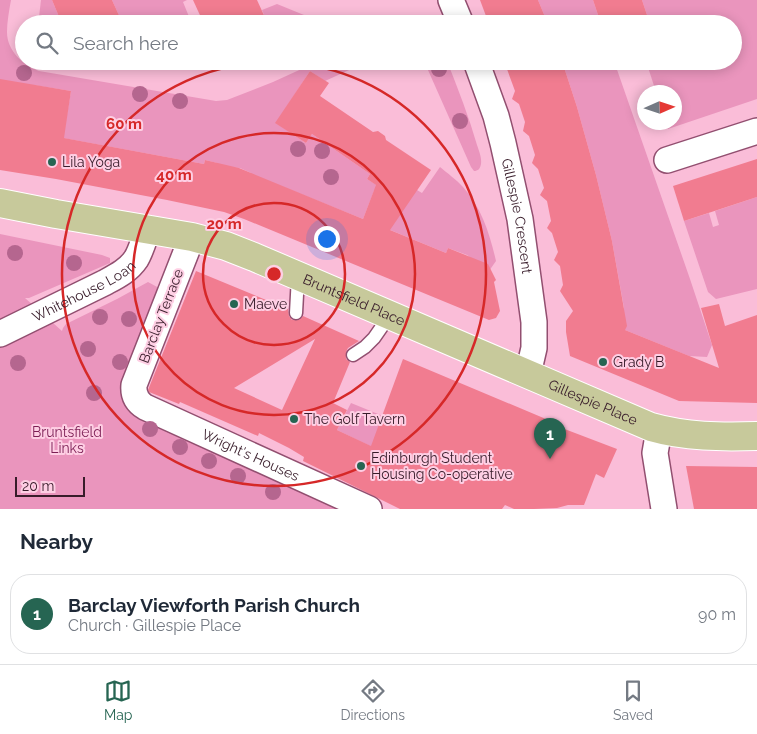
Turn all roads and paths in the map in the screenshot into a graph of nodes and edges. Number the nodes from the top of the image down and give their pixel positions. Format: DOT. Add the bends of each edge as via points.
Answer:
graph roads {
  1 [pos="450,0"];
  2 [pos="457,15"];
  3 [pos="479,70"];
  4 [pos="757,132"];
  5 [pos="667,160"];
  6 [pos="0,202"];
  7 [pos="148,229"];
  8 [pos="192,236"];
  9 [pos="298,276"];
  10 [pos="296,313"];
  11 [pos="390,315"];
  12 [pos="0,334"];
  13 [pos="353,355"];
  14 [pos="528,374"];
  15 [pos="135,396"];
  16 [pos="659,430"];
  17 [pos="757,436"];
  18 [pos="660,508"];
  19 [pos="369,509"];
  1 -- 2 [label="street"];
  3 -- 14 [label="street, Gillespie Crescent" via="504,143 520,219 534,322 534,348"];
  4 -- 5 [label="street"];
  6 -- 7 [label="main road, Bruntsfield Place"];
  7 -- 8 [label="main road, Bruntsfield Place"];
  7 -- 12 [label="street, Whitehouse Loan" via="129,268"];
  8 -- 9 [label="main road, Bruntsfield Place" via="226,246"];
  8 -- 15 [label="street, Barclay Terrace" via="136,382"];
  9 -- 10 [label="lane"];
  9 -- 11 [label="main road, Bruntsfield Place"];
  11 -- 13 [label="lane" via="374,338"];
  11 -- 14 [label="main road, Bruntsfield Place"];
  14 -- 16 [label="main road, Gillespie Place"];
  15 -- 19 [label="street, Wright's Houses" via="145,407"];
  16 -- 17 [label="main road, Gillespie Place" via="703,436"];
  16 -- 18 [label="street" via="655,453"];
}
